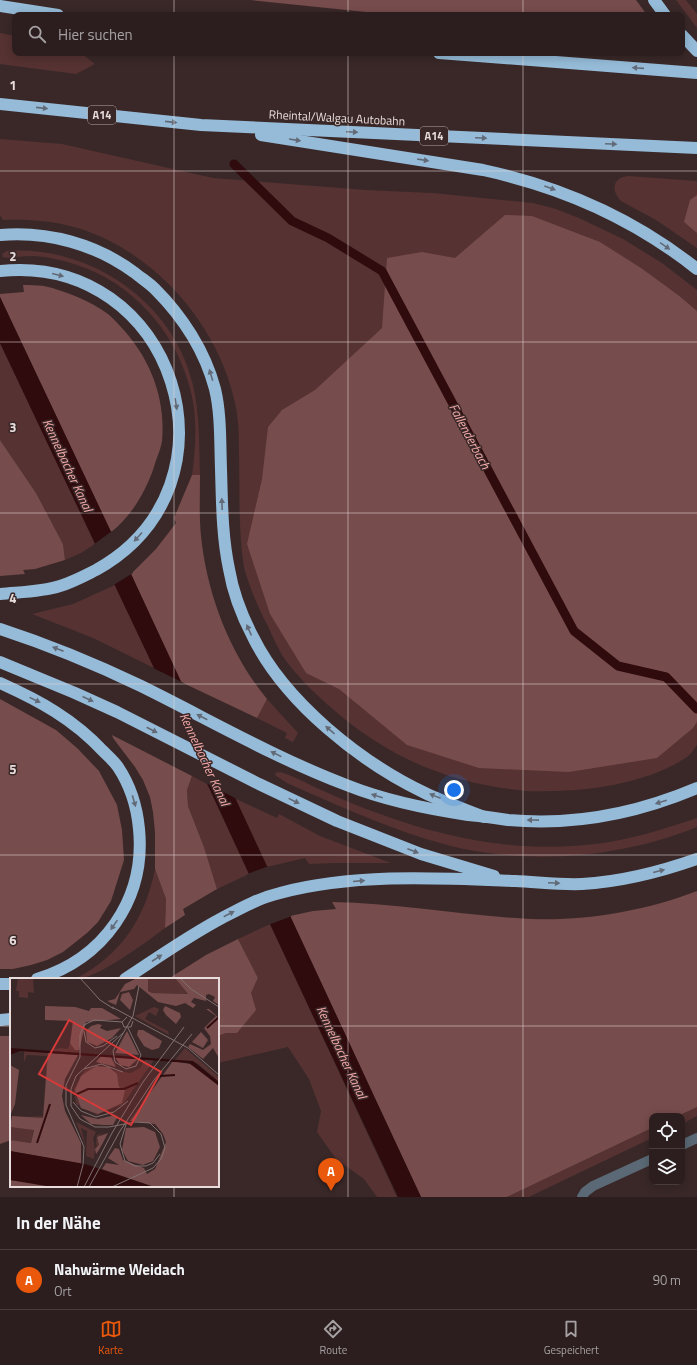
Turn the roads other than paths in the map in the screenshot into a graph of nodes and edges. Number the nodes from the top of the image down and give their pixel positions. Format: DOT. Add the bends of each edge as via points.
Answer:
graph roads {
  1 [pos="654,0"];
  2 [pos="0,6"];
  3 [pos="38,12"];
  4 [pos="663,12"];
  5 [pos="685,38"];
  6 [pos="697,51"];
  7 [pos="474,56"];
  8 [pos="697,68"];
  9 [pos="677,71"];
  10 [pos="697,73"];
  11 [pos="2,104"];
  12 [pos="201,125"];
  13 [pos="697,148"];
  14 [pos="0,235"];
  15 [pos="697,269"];
  16 [pos="3,270"];
  17 [pos="0,594"];
  18 [pos="0,629"];
  19 [pos="0,662"];
  20 [pos="0,683"];
  21 [pos="697,788"];
  22 [pos="484,817"];
  23 [pos="697,859"];
  24 [pos="515,881"];
  25 [pos="40,978"];
  26 [pos="127,978"];
  27 [pos="10,1019"];
  28 [pos="0,1020"];
  29 [pos="697,1138"];
  30 [pos="685,1144"];
  31 [pos="649,1159"];
  32 [pos="582,1197"];
  1 -- 4 [label="highway"];
  2 -- 3 [label="highway"];
  5 -- 6 [label="highway"];
  9 -- 7 [label="highway, one-way"];
  8 -- 9 [label="highway"];
  9 -- 10 [label="highway"];
  11 -- 12 [label="highway, Rheintal/Walgau Autobahn / A14, one-way"];
  12 -- 13 [label="highway, Rheintal/Walgau Autobahn / A14, one-way"];
  12 -- 15 [label="highway, one-way" via="430,161 514,177 551,188 605,210 638,228"];
  22 -- 14 [label="highway, one-way" via="425,793 361,754 309,712 286,687 253,638 242,614 229,571 224,540 219,414 215,390 197,344 179,315 154,288 122,264 91,248 61,239 29,234"];
  16 -- 17 [label="highway, one-way" via="20,269 78,280 114,300 130,314 154,344 164,362 173,385 179,431 178,451 161,506 144,531 121,553 82,578 60,586"];
  22 -- 18 [label="highway, one-way" via="406,804 350,787 312,772 82,659"];
  19 -- 24 [label="highway, one-way" via="117,712 337,821 421,854"];
  20 -- 25 [label="highway, one-way" via="70,720 95,742 117,766 131,791 137,814 140,841 138,867 133,890 124,911 91,951 72,964"];
  21 -- 22 [label="highway, one-way" via="642,808 576,819 510,820"];
  24 -- 23 [label="highway, one-way" via="583,884 661,871"];
  26 -- 24 [label="highway, one-way" via="195,933 255,901 279,893 320,884 372,880 416,878"];
  27 -- 28 [label="highway"];
  29 -- 30 [label="lane"];
  31 -- 32 [label="lane" via="593,1186"];
}
